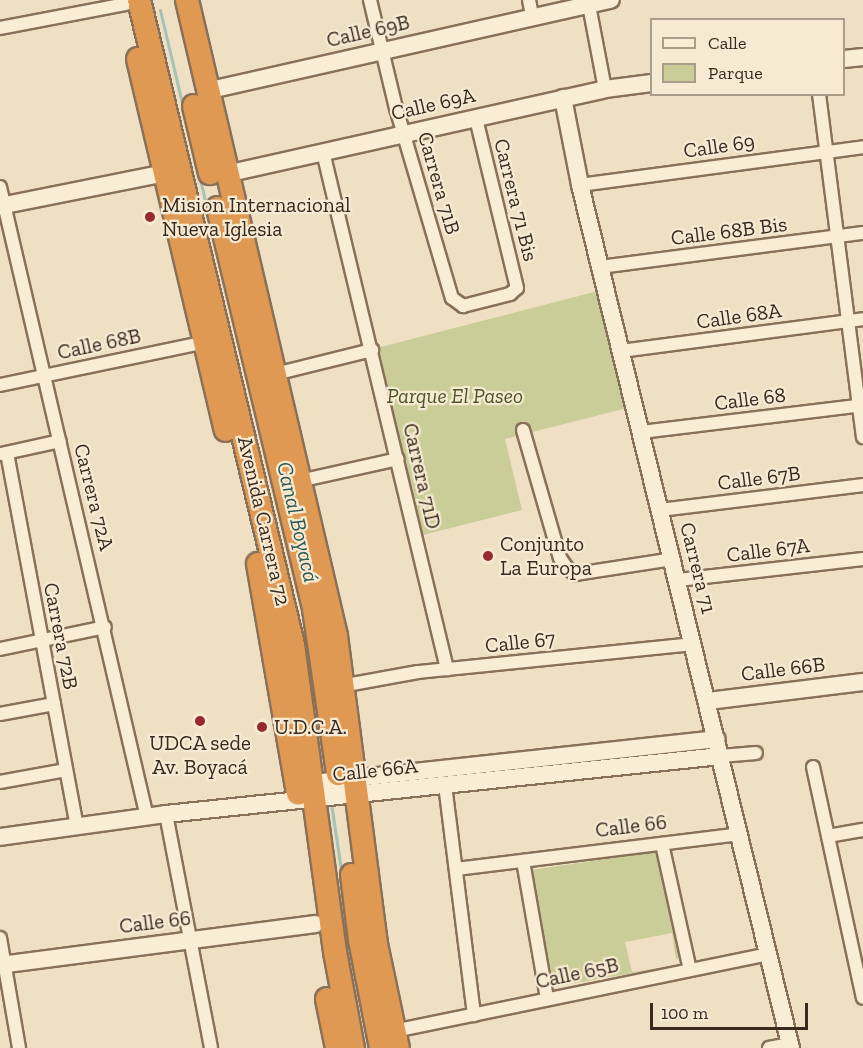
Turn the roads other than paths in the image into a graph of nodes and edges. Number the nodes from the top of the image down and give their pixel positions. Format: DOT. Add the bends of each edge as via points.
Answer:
graph roads {
  1 [pos="171,0"];
  2 [pos="187,0"];
  3 [pos="370,0"];
  4 [pos="611,0"];
  5 [pos="130,1"];
  6 [pos="589,1"];
  7 [pos="531,8"];
  8 [pos="0,28"];
  9 [pos="382,51"];
  10 [pos="863,57"];
  11 [pos="845,59"];
  12 [pos="185,66"];
  13 [pos="142,77"];
  14 [pos="650,83"];
  15 [pos="605,89"];
  16 [pos="206,91"];
  17 [pos="819,96"];
  18 [pos="563,98"];
  19 [pos="168,113"];
  20 [pos="476,118"];
  21 [pos="404,134"];
  22 [pos="863,147"];
  23 [pos="826,151"];
  24 [pos="323,152"];
  25 [pos="165,173"];
  26 [pos="226,174"];
  27 [pos="580,185"];
  28 [pos="0,187"];
  29 [pos="2,205"];
  30 [pos="863,233"];
  31 [pos="837,237"];
  32 [pos="600,267"];
  33 [pos="458,305"];
  34 [pos="863,319"];
  35 [pos="848,320"];
  36 [pos="206,342"];
  37 [pos="372,350"];
  38 [pos="621,351"];
  39 [pos="283,372"];
  40 [pos="45,375"];
  41 [pos="0,385"];
  42 [pos="861,406"];
  43 [pos="287,427"];
  44 [pos="524,430"];
  45 [pos="641,432"];
  46 [pos="863,437"];
  47 [pos="60,441"];
  48 [pos="4,454"];
  49 [pos="276,454"];
  50 [pos="398,459"];
  51 [pos="299,480"];
  52 [pos="863,485"];
  53 [pos="660,510"];
  54 [pos="863,559"];
  55 [pos="673,560"];
  56 [pos="678,580"];
  57 [pos="105,627"];
  58 [pos="41,642"];
  59 [pos="693,645"];
  60 [pos="0,649"];
  61 [pos="447,669"];
  62 [pos="863,682"];
  63 [pos="352,684"];
  64 [pos="708,701"];
  65 [pos="54,704"];
  66 [pos="0,714"];
  67 [pos="717,739"];
  68 [pos="756,753"];
  69 [pos="721,756"];
  70 [pos="813,767"];
  71 [pos="66,770"];
  72 [pos="0,782"];
  73 [pos="445,785"];
  74 [pos="327,789"];
  75 [pos="166,814"];
  76 [pos="147,817"];
  77 [pos="77,826"];
  78 [pos="863,830"];
  79 [pos="740,834"];
  80 [pos="828,836"];
  81 [pos="0,837"];
  82 [pos="662,844"];
  83 [pos="524,861"];
  84 [pos="456,869"];
  85 [pos="315,924"];
  86 [pos="0,938"];
  87 [pos="190,940"];
  88 [pos="768,954"];
  89 [pos="2,964"];
  90 [pos="690,970"];
  91 [pos="863,998"];
  92 [pos="548,999"];
  93 [pos="474,1014"];
  94 [pos="391,1042"];
  95 [pos="790,1046"];
  96 [pos="19,1048"];
  97 [pos="211,1048"];
  98 [pos="337,1048"];
  99 [pos="353,1048"];
  100 [pos="769,1048"];
  1 -- 12 [label="highway, Avenida Carrera 72"];
  2 -- 16 [label="highway, Avenida Carrera 72"];
  3 -- 9 [label="street, Carrera 71B"];
  4 -- 6 [label="street, Calle 69B"];
  5 -- 8 [label="street"];
  5 -- 13 [label="highway, Avenida Carrera 72"];
  5 -- 19 [label="highway, Avenida Carrera 72"];
  6 -- 7 [label="street, Calle 69B"];
  6 -- 15 [label="street"];
  7 -- 9 [label="street, Calle 69B"];
  9 -- 16 [label="street, Calle 69B"];
  9 -- 21 [label="street, Carrera 71B"];
  10 -- 11 [label="street"];
  12 -- 16 [label="highway"];
  12 -- 49 [label="highway, Avenida Carrera 72"];
  13 -- 19 [label="highway"];
  13 -- 25 [label="highway, Avenida Carrera 72"];
  14 -- 15 [label="street, Calle 69A"];
  15 -- 18 [label="street, Calle 69A"];
  16 -- 26 [label="highway, Avenida Carrera 72"];
  17 -- 23 [label="street"];
  18 -- 20 [label="street, Calle 69A"];
  18 -- 27 [label="street, Carrera 71"];
  19 -- 74 [label="highway, Avenida Carrera 72"];
  20 -- 21 [label="street, Calle 69A"];
  20 -- 33 [label="street, Carrera 71 Bis" via="517,283 515,291"];
  21 -- 24 [label="street, Calle 69A"];
  21 -- 33 [label="street, Carrera 71B" via="452,298"];
  22 -- 23 [label="street, Calle 69"];
  23 -- 27 [label="street, Calle 69"];
  23 -- 31 [label="street"];
  24 -- 26 [label="street, Calle 69A"];
  24 -- 37 [label="street, Carrera 71D"];
  25 -- 29 [label="street"];
  25 -- 36 [label="highway, Avenida Carrera 72"];
  26 -- 43 [label="highway, Avenida Carrera 72"];
  27 -- 32 [label="street, Carrera 71"];
  28 -- 29 [label="street, Carrera 72A"];
  29 -- 40 [label="street, Carrera 72A"];
  30 -- 31 [label="street, Calle 68B Bis"];
  31 -- 32 [label="street, Calle 68B Bis"];
  31 -- 35 [label="street"];
  32 -- 38 [label="street, Carrera 71"];
  34 -- 35 [label="street, Calle 68A"];
  35 -- 38 [label="street, Calle 68A"];
  35 -- 42 [label="street"];
  36 -- 40 [label="street, Calle 68B"];
  36 -- 74 [label="highway, Avenida Carrera 72" via="263,585"];
  37 -- 39 [label="street"];
  37 -- 50 [label="street, Carrera 71D"];
  38 -- 45 [label="street, Carrera 71"];
  40 -- 41 [label="street, Calle 68B"];
  40 -- 47 [label="street, Carrera 72A"];
  42 -- 45 [label="street, Calle 68"];
  42 -- 46 [label="street"];
  43 -- 49 [label="highway"];
  43 -- 51 [label="highway, Avenida Carrera 72"];
  44 -- 55 [label="street" via="560,558 576,574"];
  45 -- 53 [label="street, Carrera 71"];
  47 -- 48 [label="street"];
  47 -- 57 [label="street, Carrera 72A"];
  48 -- 58 [label="street, Carrera 72B"];
  49 -- 74 [label="highway, Avenida Carrera 72" via="318,628"];
  50 -- 51 [label="street"];
  50 -- 61 [label="street, Carrera 71D"];
  51 -- 74 [label="highway, Avenida Carrera 72" via="336,636"];
  52 -- 53 [label="street, Calle 67B"];
  53 -- 55 [label="street, Carrera 71"];
  54 -- 56 [label="street, Calle 67A"];
  55 -- 56 [label="street, Carrera 71"];
  56 -- 59 [label="street, Carrera 71"];
  57 -- 58 [label="street"];
  57 -- 76 [label="street, Carrera 72A"];
  58 -- 60 [label="street"];
  58 -- 65 [label="street, Carrera 72B"];
  59 -- 61 [label="street, Calle 67"];
  59 -- 64 [label="street, Carrera 71"];
  61 -- 63 [label="street, Calle 67"];
  62 -- 64 [label="street, Calle 66B"];
  64 -- 67 [label="street, Carrera 71"];
  65 -- 66 [label="street"];
  65 -- 71 [label="street, Carrera 72B"];
  67 -- 69 [label="street, Carrera 71"];
  67 -- 74 [label="street, Calle 66A"];
  68 -- 69 [label="street, Calle 66A"];
  69 -- 73 [label="street, Calle 66A"];
  69 -- 79 [label="street, Carrera 71"];
  70 -- 80 [label="street"];
  71 -- 72 [label="street"];
  71 -- 77 [label="street, Carrera 72B"];
  73 -- 74 [label="street, Calle 66A"];
  73 -- 84 [label="street"];
  74 -- 75 [label="street, Calle 66A"];
  74 -- 85 [label="highway, Avenida Carrera 72"];
  74 -- 94 [label="highway, Avenida Carrera 72" via="360,940"];
  74 -- 99 [label="highway, Avenida Carrera 72" via="342,1001"];
  75 -- 76 [label="street, Calle 66A"];
  75 -- 87 [label="street"];
  76 -- 77 [label="street, Calle 66A"];
  77 -- 81 [label="street, Calle 66A"];
  78 -- 80 [label="street"];
  79 -- 82 [label="street, Calle 66"];
  79 -- 88 [label="street, Carrera 71"];
  80 -- 91 [label="street"];
  82 -- 83 [label="street, Calle 66"];
  82 -- 90 [label="street"];
  83 -- 84 [label="street, Calle 66"];
  83 -- 92 [label="street"];
  84 -- 93 [label="street"];
  85 -- 87 [label="street, Calle 66"];
  85 -- 98 [label="highway, Avenida Carrera 72"];
  86 -- 89 [label="street"];
  87 -- 89 [label="street, Calle 66"];
  87 -- 97 [label="street"];
  88 -- 90 [label="street, Calle 65B"];
  88 -- 95 [label="street, Carrera 71"];
  89 -- 96 [label="street"];
  90 -- 92 [label="street, Calle 65B"];
  92 -- 93 [label="street, Calle 65B"];
  93 -- 94 [label="street, Calle 65B"];
  95 -- 100 [label="street"];
}
